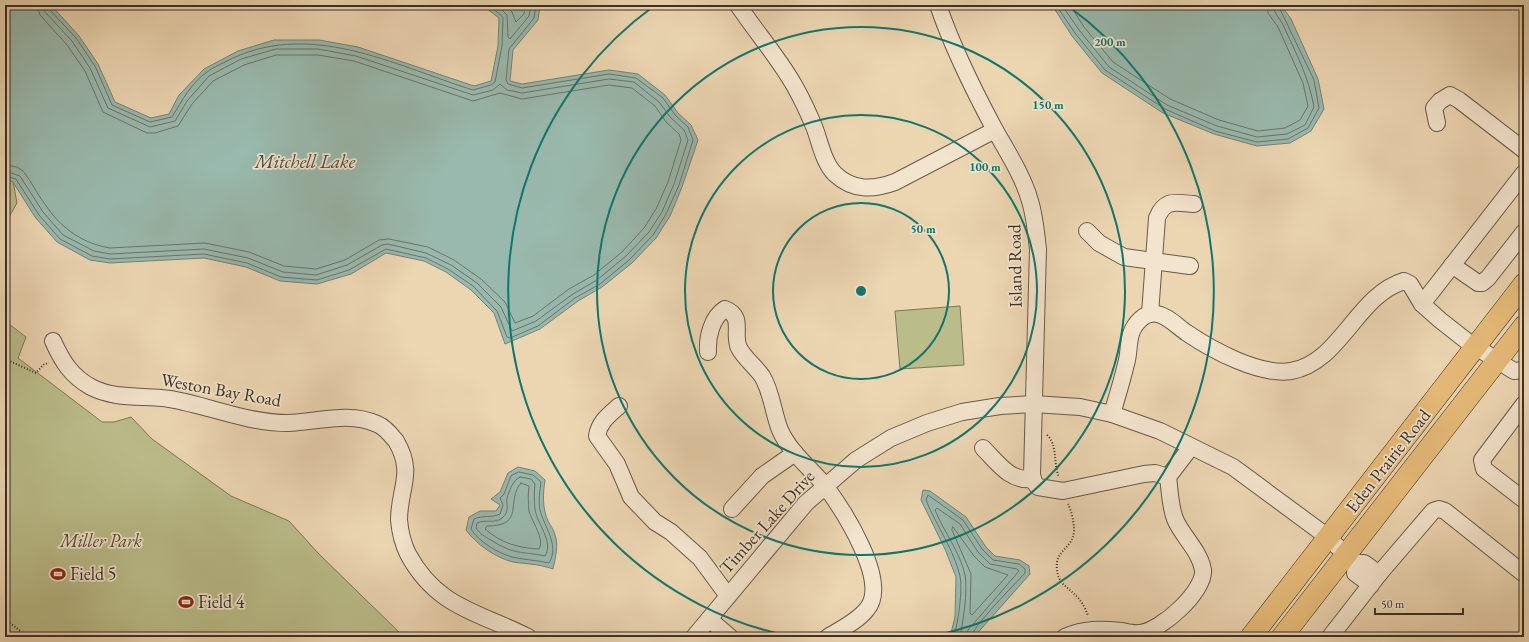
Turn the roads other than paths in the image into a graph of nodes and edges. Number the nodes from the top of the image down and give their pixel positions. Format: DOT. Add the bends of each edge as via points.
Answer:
graph roads {
  1 [pos="738,5"];
  2 [pos="938,5"];
  3 [pos="1437,123"];
  4 [pos="995,130"];
  5 [pos="1524,150"];
  6 [pos="1524,173"];
  7 [pos="1194,204"];
  8 [pos="1087,231"];
  9 [pos="1524,232"];
  10 [pos="1153,260"];
  11 [pos="1452,265"];
  12 [pos="1190,266"];
  13 [pos="1524,284"];
  14 [pos="1422,304"];
  15 [pos="1150,314"];
  16 [pos="1524,326"];
  17 [pos="53,340"];
  18 [pos="1476,347"];
  19 [pos="708,352"];
  20 [pos="1497,360"];
  21 [pos="1524,370"];
  22 [pos="1034,404"];
  23 [pos="619,406"];
  24 [pos="1523,407"];
  25 [pos="1112,414"];
  26 [pos="1191,447"];
  27 [pos="983,448"];
  28 [pos="795,453"];
  29 [pos="1168,477"];
  30 [pos="1033,479"];
  31 [pos="824,485"];
  32 [pos="1524,500"];
  33 [pos="732,509"];
  34 [pos="1328,539"];
  35 [pos="1351,558"];
  36 [pos="1524,574"];
  37 [pos="1375,580"];
  38 [pos="728,596"];
  39 [pos="709,619"];
  40 [pos="528,637"];
  41 [pos="694,637"];
  42 [pos="730,637"];
  43 [pos="828,637"];
  44 [pos="1065,637"];
  45 [pos="1251,637"];
  46 [pos="1282,637"];
  47 [pos="1330,637"];
  1 -- 4 [label="street" via="794,84 826,158 834,173 845,181 862,187 878,188 895,182"];
  2 -- 4 [label="street, Island Road" via="963,68"];
  3 -- 5 [label="street" via="1434,108 1450,95"];
  4 -- 22 [label="street, Island Road" via="1021,178 1036,225 1038,249"];
  6 -- 11 [label="street"];
  7 -- 10 [label="street" via="1170,203 1160,210 1155,230"];
  8 -- 10 [label="street" via="1099,243 1124,257"];
  9 -- 11 [label="street" via="1482,283 1478,283"];
  10 -- 12 [label="street"];
  10 -- 15 [label="street"];
  11 -- 14 [label="street"];
  13 -- 18 [label="main road, Eden Prairie Road"];
  14 -- 15 [label="street" via="1410,284 1404,281 1392,284 1372,301 1317,361 1290,371 1255,366 1227,356 1203,344 1165,316"];
  14 -- 18 [label="street"];
  15 -- 25 [label="street" via="1138,322 1131,334 1126,364"];
  16 -- 20 [label="main road, Eden Prairie Road"];
  17 -- 40 [label="street, Weston Bay Road" via="61,359 74,375 111,395 172,400 263,422 288,423 346,417 379,424 392,435 401,450 406,466 399,519 404,545 413,562 437,590 453,603 472,614"];
  18 -- 20 [label="street"];
  18 -- 34 [label="main road, Eden Prairie Road"];
  19 -- 28 [label="street" via="707,340 718,313 725,309 731,312 738,323 739,346 762,376 780,431"];
  20 -- 21 [label="street" via="1514,371"];
  20 -- 35 [label="main road, Eden Prairie Road"];
  22 -- 25 [label="street, Timber Lake Drive" via="1080,407"];
  22 -- 30 [label="street, Island Road"];
  22 -- 31 [label="street, Timber Lake Drive" via="962,412 927,422 891,438 856,460"];
  23 -- 38 [label="street" via="604,419 596,436 624,476 628,492 655,522 671,532 700,558"];
  24 -- 32 [label="street" via="1482,460 1484,469"];
  25 -- 26 [label="street, Timber Lake Drive" via="1160,431"];
  26 -- 29 [label="street"];
  26 -- 34 [label="street, Timber Lake Drive" via="1233,467"];
  27 -- 30 [label="street" via="1014,477 1023,480"];
  28 -- 31 [label="street"];
  28 -- 33 [label="street" via="762,476"];
  29 -- 30 [label="street" via="1155,473 1144,474 1063,491 1038,487"];
  29 -- 44 [label="street" via="1175,520 1200,560 1202,578 1180,609 1169,620 1153,629 1140,633 1089,629"];
  31 -- 38 [label="street, Timber Lake Drive" via="789,522"];
  31 -- 43 [label="street" via="863,549 871,567 874,586 874,598 868,608"];
  34 -- 35 [label="street, Timber Lake Drive"];
  34 -- 45 [label="main road, Eden Prairie Road"];
  35 -- 37 [label="street, Timber Lake Drive" via="1364,563"];
  35 -- 46 [label="main road, Eden Prairie Road"];
  36 -- 37 [label="street" via="1445,511 1438,509 1427,516"];
  37 -- 47 [label="street"];
  38 -- 39 [label="street, Timber Lake Drive"];
  39 -- 41 [label="street, Timber Lake Drive"];
  39 -- 42 [label="street"];
}
